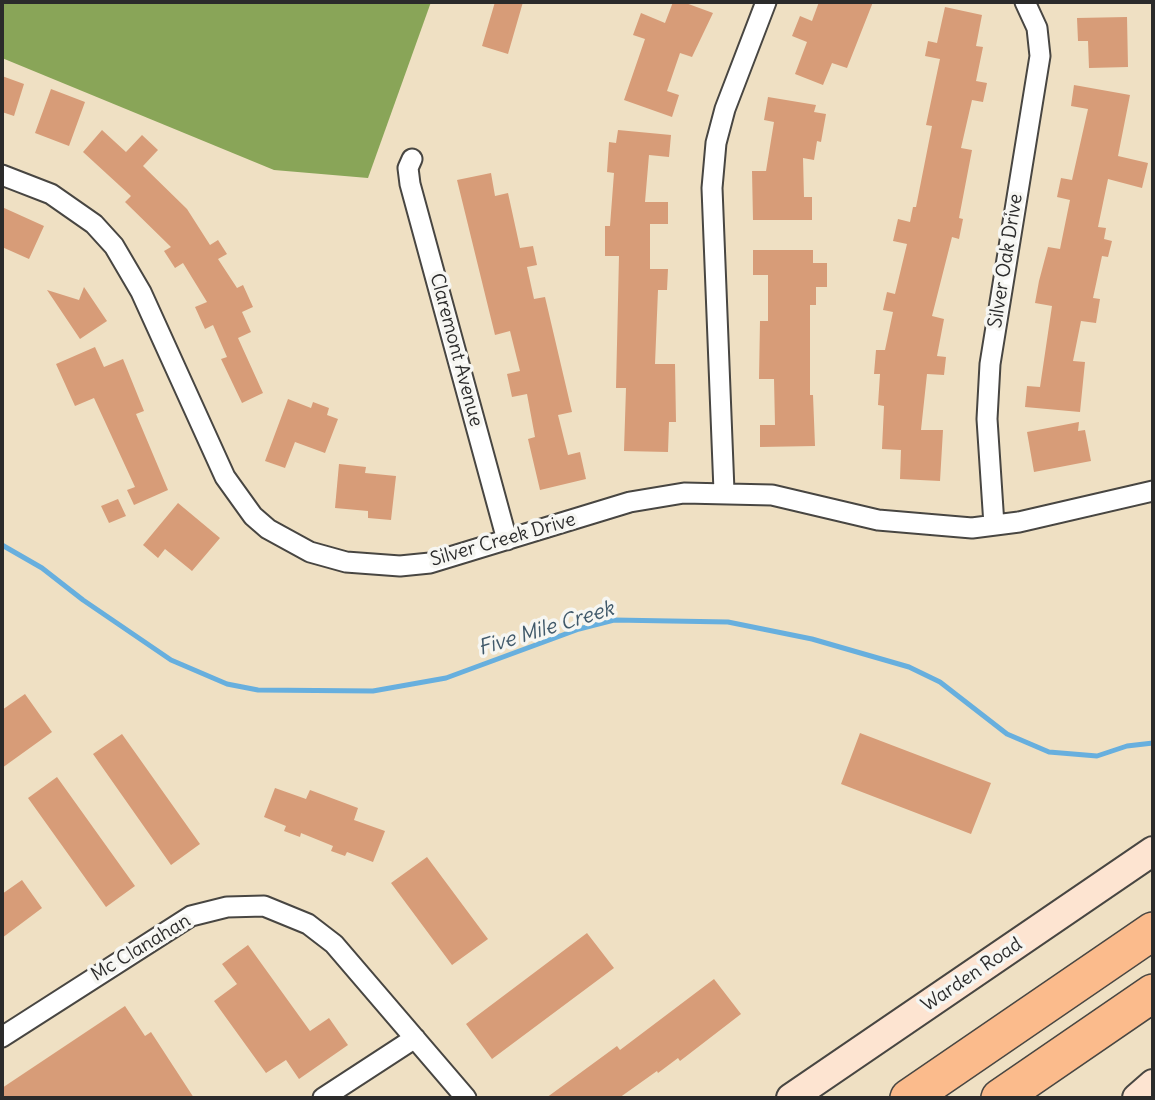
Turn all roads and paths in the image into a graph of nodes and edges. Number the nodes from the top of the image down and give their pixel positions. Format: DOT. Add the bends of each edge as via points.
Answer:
graph roads {
  1 [pos="766,2"];
  2 [pos="1025,2"];
  3 [pos="412,159"];
  4 [pos="2,174"];
  5 [pos="724,491"];
  6 [pos="1153,491"];
  7 [pos="994,525"];
  8 [pos="508,540"];
  9 [pos="1153,851"];
  10 [pos="1153,931"];
  11 [pos="1153,993"];
  12 [pos="2,1037"];
  13 [pos="415,1038"];
  14 [pos="1153,1084"];
  15 [pos="323,1098"];
  16 [pos="466,1098"];
  17 [pos="791,1098"];
  18 [pos="909,1098"];
  19 [pos="1000,1098"];
  20 [pos="1137,1098"];
  1 -- 5 [label="street" via="724,109 714,166"];
  2 -- 7 [label="street, Silver Oak Drive" via="1037,28 1040,55 990,364 987,419"];
  3 -- 8 [label="street, Claremont Avenue" via="410,184"];
  4 -- 8 [label="street, Silver Creek Drive" via="51,194 94,224 114,246 141,292 225,477 237,498 268,529 310,552 372,566 430,563"];
  5 -- 7 [label="street, Silver Creek Drive" via="772,495 913,525"];
  5 -- 8 [label="street, Silver Creek Drive" via="649,498"];
  6 -- 7 [label="street, Silver Creek Drive"];
  9 -- 17 [label="main road, Warden Road"];
  10 -- 18 [label="highway"];
  11 -- 19 [label="highway"];
  12 -- 13 [label="street, Mc Clanahan" via="191,916 247,904 276,909 322,933"];
  13 -- 15 [label="street"];
  13 -- 16 [label="street, Mc Clanahan"];
  14 -- 20 [label="main road"];
}
